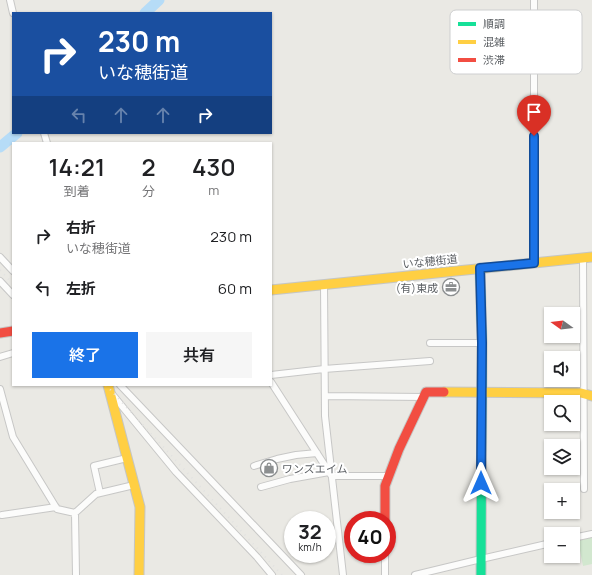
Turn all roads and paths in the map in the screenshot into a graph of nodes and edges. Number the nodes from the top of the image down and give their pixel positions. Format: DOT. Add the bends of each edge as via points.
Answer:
graph roads {
  1 [pos="10,0"];
  2 [pos="14,12"];
  3 [pos="534,74"];
  4 [pos="0,257"];
  5 [pos="588,257"];
  6 [pos="534,263"];
  7 [pos="480,268"];
  8 [pos="12,270"];
  9 [pos="0,281"];
  10 [pos="324,284"];
  11 [pos="272,290"];
  12 [pos="12,294"];
  13 [pos="12,331"];
  14 [pos="0,333"];
  15 [pos="482,343"];
  16 [pos="430,344"];
  17 [pos="12,353"];
  18 [pos="0,356"];
  19 [pos="430,361"];
  20 [pos="324,369"];
  21 [pos="272,375"];
  22 [pos="272,384"];
  23 [pos="121,386"];
  24 [pos="0,389"];
  25 [pos="109,389"];
  26 [pos="481,392"];
  27 [pos="588,395"];
  28 [pos="325,396"];
  29 [pos="424,397"];
  30 [pos="317,453"];
  31 [pos="127,458"];
  32 [pos="254,466"];
  33 [pos="330,474"];
  34 [pos="389,476"];
  35 [pos="134,485"];
  36 [pos="261,487"];
  37 [pos="584,489"];
  38 [pos="100,493"];
  39 [pos="56,507"];
  40 [pos="385,511"];
  41 [pos="75,513"];
  42 [pos="2,515"];
  43 [pos="592,534"];
  44 [pos="580,537"];
  45 [pos="544,544"];
  46 [pos="481,558"];
  47 [pos="385,563"];
  48 [pos="76,575"];
  49 [pos="139,575"];
  50 [pos="272,575"];
  51 [pos="301,575"];
  52 [pos="343,575"];
  53 [pos="385,575"];
  54 [pos="415,575"];
  55 [pos="481,575"];
  1 -- 2 [label="street"];
  3 -- 6 [label="street"];
  4 -- 8 [label="street"];
  5 -- 6 [label="street, いな穂街道"];
  5 -- 27 [label="street"];
  6 -- 7 [label="street, いな穂街道"];
  7 -- 10 [label="street, いな穂街道"];
  7 -- 15 [label="street"];
  9 -- 12 [label="street"];
  10 -- 11 [label="street, いな穂街道"];
  10 -- 20 [label="street"];
  13 -- 14 [label="street"];
  15 -- 16 [label="street"];
  15 -- 26 [label="street"];
  17 -- 18 [label="street"];
  19 -- 20 [label="street"];
  20 -- 21 [label="street"];
  20 -- 28 [label="street"];
  22 -- 30 [label="street"];
  23 -- 51 [label="street"];
  24 -- 39 [label="street" via="13,436"];
  25 -- 31 [label="street"];
  25 -- 50 [label="street" via="176,472"];
  26 -- 27 [label="street"];
  26 -- 29 [label="street" via="426,392"];
  26 -- 46 [label="street"];
  27 -- 37 [label="street"];
  28 -- 29 [label="street"];
  28 -- 33 [label="street"];
  29 -- 34 [label="street"];
  30 -- 32 [label="street" via="296,455"];
  30 -- 33 [label="street"];
  31 -- 35 [label="street"];
  31 -- 38 [label="street" via="94,466"];
  33 -- 34 [label="street"];
  33 -- 36 [label="street" via="290,479"];
  33 -- 52 [label="street"];
  34 -- 40 [label="street" via="385,486"];
  35 -- 38 [label="street"];
  35 -- 49 [label="street" via="140,507"];
  38 -- 41 [label="street"];
  39 -- 41 [label="street"];
  39 -- 42 [label="street"];
  41 -- 48 [label="street"];
  43 -- 44 [label="street"];
  45 -- 46 [label="street"];
  46 -- 54 [label="street"];
  46 -- 55 [label="street"];
  47 -- 53 [label="street"];
}
